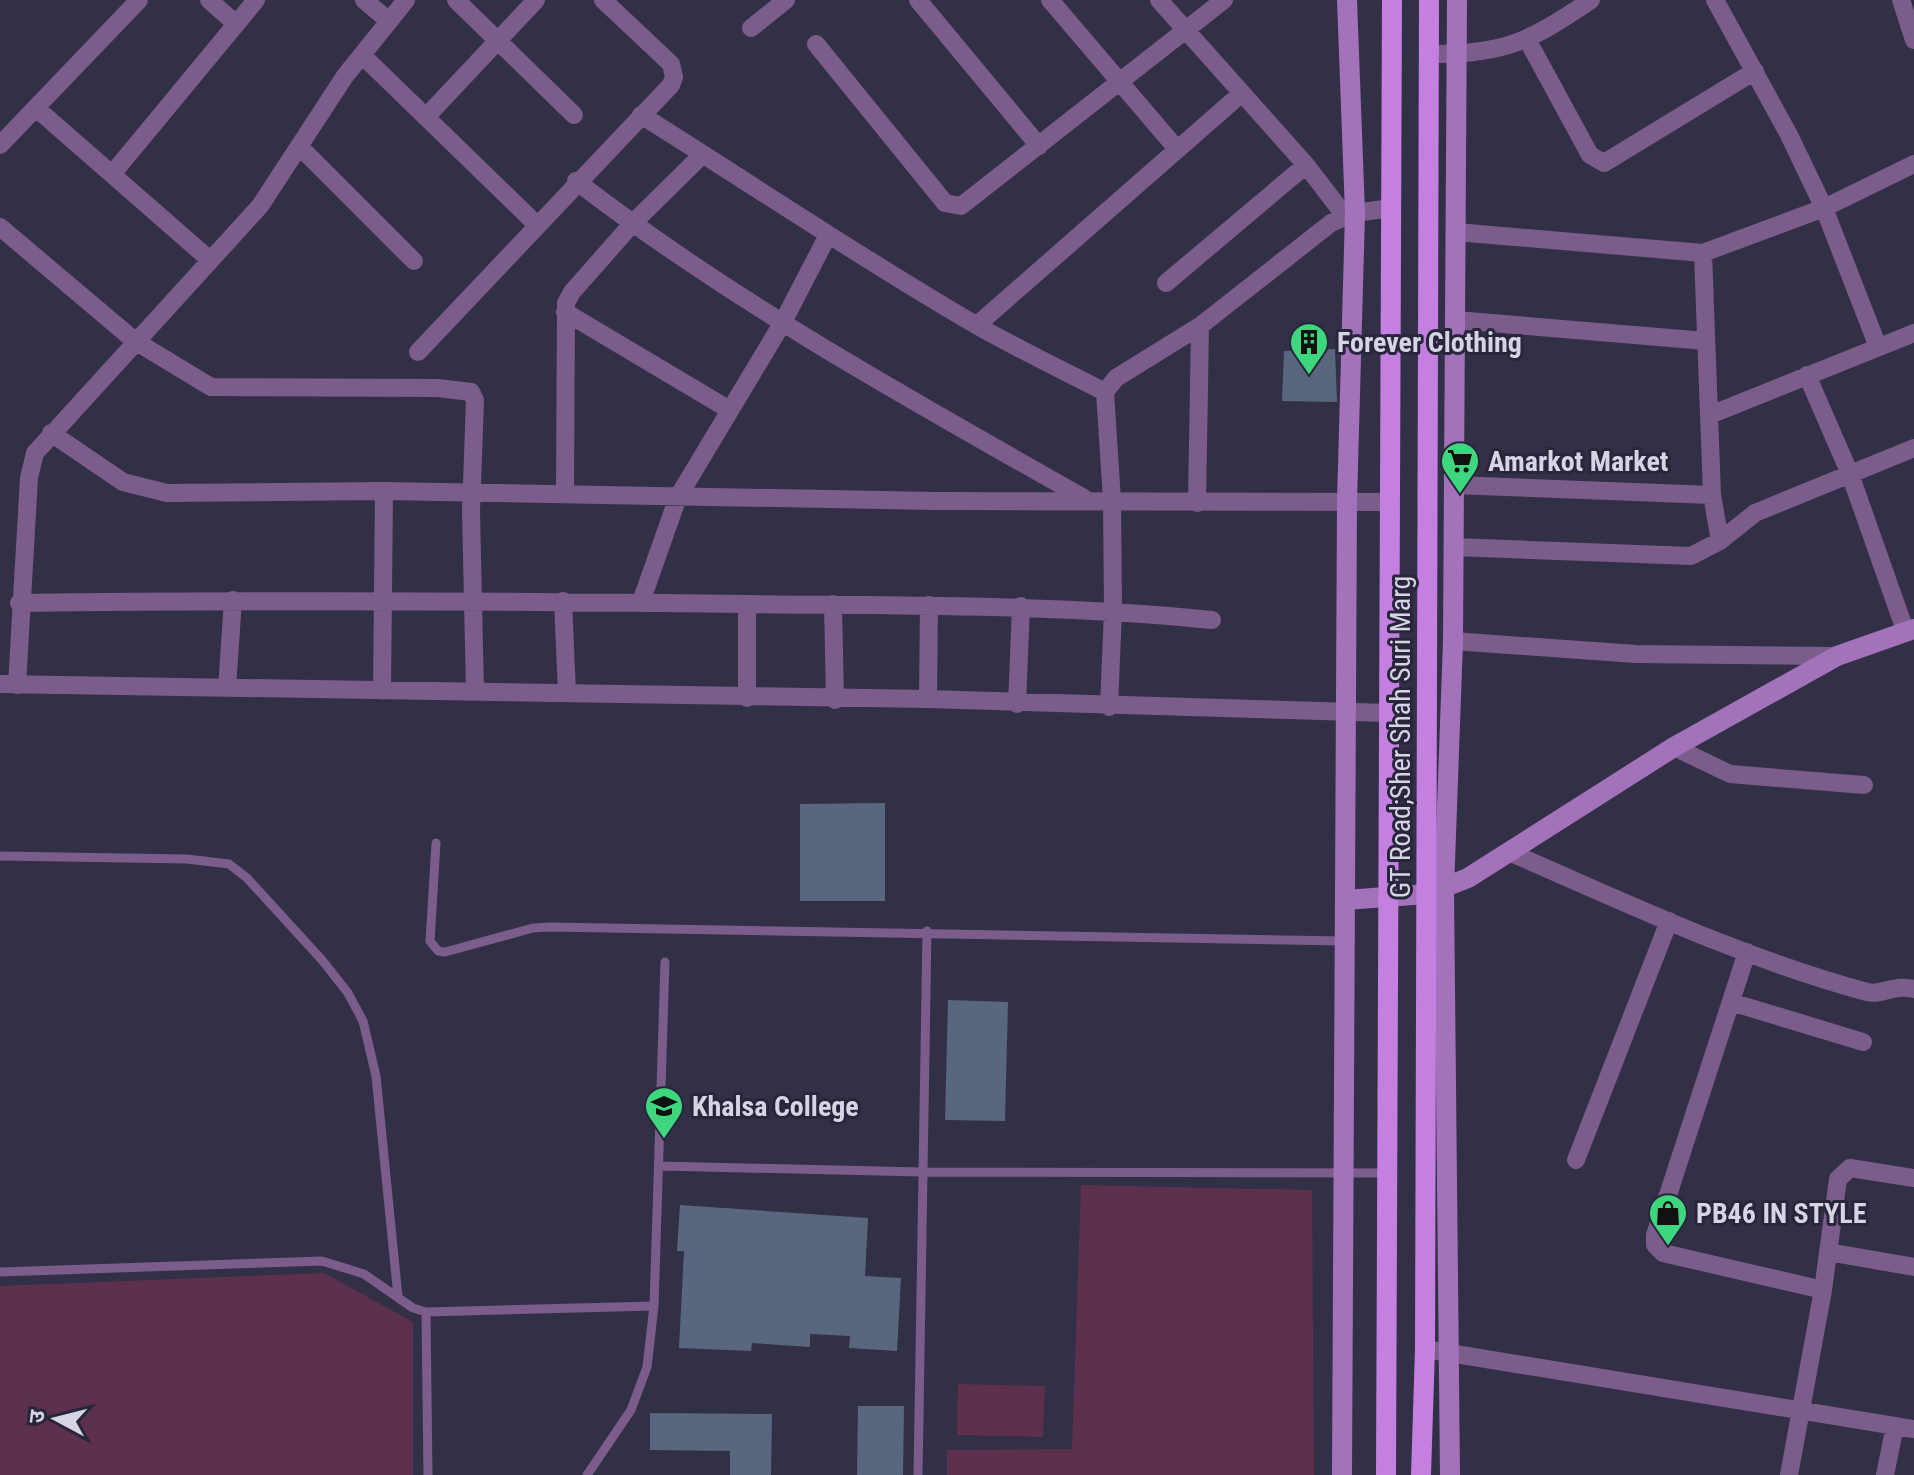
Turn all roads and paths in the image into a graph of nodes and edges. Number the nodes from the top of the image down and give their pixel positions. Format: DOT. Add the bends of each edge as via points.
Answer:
graph roads {
  1 [pos="139,0"];
  2 [pos="209,0"];
  3 [pos="256,0"];
  4 [pos="364,0"];
  5 [pos="406,0"];
  6 [pos="456,0"];
  7 [pos="536,0"];
  8 [pos="786,0"];
  9 [pos="918,0"];
  10 [pos="1050,0"];
  11 [pos="1159,0"];
  12 [pos="1224,0"];
  13 [pos="1347,0"];
  14 [pos="1392,0"];
  15 [pos="1429,0"];
  16 [pos="1457,0"];
  17 [pos="1591,0"];
  18 [pos="1715,0"];
  19 [pos="1901,0"];
  20 [pos="611,2"];
  21 [pos="389,21"];
  22 [pos="235,23"];
  23 [pos="751,28"];
  24 [pos="1185,29"];
  25 [pos="499,40"];
  26 [pos="1914,40"];
  27 [pos="1528,41"];
  28 [pos="816,44"];
  29 [pos="1429,54"];
  30 [pos="1458,54"];
  31 [pos="362,55"];
  32 [pos="1755,71"];
  33 [pos="1119,80"];
  34 [pos="1242,93"];
  35 [pos="36,108"];
  36 [pos="574,115"];
  37 [pos="641,115"];
  38 [pos="426,117"];
  39 [pos="0,145"];
  40 [pos="299,146"];
  41 [pos="1039,146"];
  42 [pos="1177,149"];
  43 [pos="703,154"];
  44 [pos="1914,164"];
  45 [pos="1306,165"];
  46 [pos="113,173"];
  47 [pos="576,181"];
  48 [pos="1391,208"];
  49 [pos="1824,208"];
  50 [pos="1350,214"];
  51 [pos="536,224"];
  52 [pos="632,224"];
  53 [pos="0,227"];
  54 [pos="1456,232"];
  55 [pos="828,235"];
  56 [pos="1703,253"];
  57 [pos="210,260"];
  58 [pos="414,261"];
  59 [pos="1166,283"];
  60 [pos="565,312"];
  61 [pos="1456,320"];
  62 [pos="783,322"];
  63 [pos="977,325"];
  64 [pos="1200,326"];
  65 [pos="1914,333"];
  66 [pos="135,341"];
  67 [pos="1706,341"];
  68 [pos="1878,347"];
  69 [pos="418,352"];
  70 [pos="1807,375"];
  71 [pos="1105,392"];
  72 [pos="728,409"];
  73 [pos="1710,415"];
  74 [pos="51,433"];
  75 [pos="1914,448"];
  76 [pos="1850,474"];
  77 [pos="1453,485"];
  78 [pos="384,491"];
  79 [pos="471,493"];
  80 [pos="565,494"];
  81 [pos="1712,495"];
  82 [pos="678,497"];
  83 [pos="1087,500"];
  84 [pos="1112,500"];
  85 [pos="1347,502"];
  86 [pos="1390,502"];
  87 [pos="1197,503"];
  88 [pos="1720,541"];
  89 [pos="1454,547"];
  90 [pos="233,600"];
  91 [pos="563,601"];
  92 [pos="641,602"];
  93 [pos="19,603"];
  94 [pos="383,603"];
  95 [pos="473,603"];
  96 [pos="747,604"];
  97 [pos="833,604"];
  98 [pos="929,605"];
  99 [pos="1905,605"];
  100 [pos="1021,606"];
  101 [pos="1113,610"];
  102 [pos="1212,620"];
  103 [pos="1910,629"];
  104 [pos="1453,641"];
  105 [pos="1837,656"];
  106 [pos="9,684"];
  107 [pos="227,688"];
  108 [pos="382,691"];
  109 [pos="475,692"];
  110 [pos="567,693"];
  111 [pos="747,698"];
  112 [pos="928,699"];
  113 [pos="835,700"];
  114 [pos="1017,704"];
  115 [pos="1109,707"];
  116 [pos="1346,713"];
  117 [pos="1389,713"];
  118 [pos="1674,747"];
  119 [pos="1864,785"];
  120 [pos="436,843"];
  121 [pos="1511,853"];
  122 [pos="0,856"];
  123 [pos="1436,892"];
  124 [pos="1390,897"];
  125 [pos="1345,900"];
  126 [pos="1669,921"];
  127 [pos="927,931"];
  128 [pos="1344,941"];
  129 [pos="1747,952"];
  130 [pos="665,962"];
  131 [pos="1914,989"];
  132 [pos="1731,1002"];
  133 [pos="1863,1042"];
  134 [pos="1576,1160"];
  135 [pos="660,1166"];
  136 [pos="921,1172"];
  137 [pos="1343,1172"];
  138 [pos="1388,1173"];
  139 [pos="1914,1178"];
  140 [pos="1828,1252"];
  141 [pos="1914,1267"];
  142 [pos="0,1272"];
  143 [pos="1823,1290"];
  144 [pos="398,1297"];
  145 [pos="654,1306"];
  146 [pos="426,1312"];
  147 [pos="1425,1349"];
  148 [pos="1449,1352"];
  149 [pos="1802,1410"];
  150 [pos="1895,1426"];
  151 [pos="1914,1429"];
  152 [pos="428,1475"];
  153 [pos="587,1475"];
  154 [pos="918,1475"];
  155 [pos="1342,1475"];
  156 [pos="1386,1475"];
  157 [pos="1421,1475"];
  158 [pos="1450,1475"];
  159 [pos="1789,1475"];
  160 [pos="1885,1475"];
  1 -- 35 [label="street"];
  2 -- 22 [label="street"];
  3 -- 22 [label="street"];
  4 -- 21 [label="street"];
  5 -- 21 [label="street"];
  6 -- 25 [label="street"];
  7 -- 25 [label="street"];
  8 -- 23 [label="street"];
  9 -- 41 [label="street"];
  10 -- 33 [label="street"];
  11 -- 24 [label="street"];
  12 -- 24 [label="street"];
  13 -- 50 [label="main road"];
  14 -- 48 [label="main road, GT Road;Sher Shah Suri Marg"];
  15 -- 29 [label="main road, GT Road;Sher Shah Suri Marg"];
  16 -- 30 [label="main road"];
  17 -- 27 [label="street"];
  18 -- 32 [label="street"];
  19 -- 26 [label="street"];
  20 -- 37 [label="street" via="674,70 671,85"];
  21 -- 31 [label="street"];
  22 -- 46 [label="street"];
  24 -- 33 [label="street"];
  24 -- 34 [label="street"];
  25 -- 36 [label="street"];
  25 -- 38 [label="street"];
  27 -- 30 [label="street"];
  27 -- 32 [label="street" via="1590,155 1604,163"];
  28 -- 41 [label="street" via="949,206 961,206"];
  29 -- 30 [label="street"];
  29 -- 123 [label="main road, GT Road;Sher Shah Suri Marg"];
  30 -- 54 [label="main road"];
  31 -- 38 [label="street"];
  31 -- 40 [label="street"];
  32 -- 49 [label="street"];
  33 -- 41 [label="street"];
  33 -- 42 [label="street"];
  34 -- 42 [label="street"];
  34 -- 45 [label="street"];
  35 -- 39 [label="street"];
  35 -- 46 [label="street"];
  37 -- 43 [label="street"];
  37 -- 47 [label="street"];
  38 -- 51 [label="street"];
  40 -- 57 [label="street" via="260,206"];
  40 -- 58 [label="street"];
  42 -- 63 [label="street"];
  43 -- 52 [label="street"];
  43 -- 55 [label="street"];
  44 -- 49 [label="street"];
  45 -- 50 [label="street"];
  45 -- 59 [label="street"];
  46 -- 57 [label="street"];
  47 -- 51 [label="street"];
  47 -- 52 [label="street"];
  48 -- 50 [label="street"];
  48 -- 86 [label="main road, GT Road;Sher Shah Suri Marg"];
  49 -- 56 [label="street"];
  49 -- 68 [label="street"];
  50 -- 64 [label="street" via="1324,228"];
  50 -- 85 [label="main road"];
  51 -- 69 [label="street"];
  52 -- 60 [label="street" via="572,292"];
  52 -- 62 [label="street"];
  53 -- 66 [label="street"];
  54 -- 56 [label="street"];
  54 -- 61 [label="main road"];
  55 -- 62 [label="street"];
  55 -- 63 [label="street"];
  56 -- 67 [label="street"];
  57 -- 66 [label="street"];
  60 -- 72 [label="street"];
  60 -- 80 [label="street"];
  61 -- 67 [label="street"];
  61 -- 77 [label="main road"];
  62 -- 72 [label="street"];
  62 -- 83 [label="street"];
  63 -- 71 [label="street"];
  64 -- 71 [label="street" via="1116,378"];
  64 -- 87 [label="street"];
  65 -- 68 [label="street"];
  66 -- 74 [label="street"];
  66 -- 79 [label="street" via="211,387 468,389 475,400"];
  67 -- 73 [label="street"];
  68 -- 70 [label="street"];
  70 -- 73 [label="street"];
  70 -- 76 [label="street"];
  71 -- 84 [label="street"];
  72 -- 82 [label="street"];
  73 -- 81 [label="street"];
  74 -- 78 [label="street" via="123,482 153,492"];
  74 -- 93 [label="street" via="31,465"];
  75 -- 76 [label="street"];
  76 -- 88 [label="street" via="1755,513"];
  76 -- 99 [label="street"];
  77 -- 81 [label="street"];
  77 -- 89 [label="main road"];
  78 -- 79 [label="street"];
  78 -- 94 [label="street"];
  79 -- 80 [label="street"];
  79 -- 95 [label="street"];
  80 -- 82 [label="street"];
  81 -- 88 [label="street"];
  82 -- 83 [label="street"];
  82 -- 92 [label="street"];
  83 -- 84 [label="street"];
  84 -- 87 [label="street"];
  84 -- 101 [label="street"];
  85 -- 86 [label="street"];
  85 -- 87 [label="street"];
  85 -- 116 [label="main road"];
  86 -- 117 [label="main road, GT Road;Sher Shah Suri Marg"];
  88 -- 89 [label="street" via="1679,557"];
  89 -- 104 [label="main road"];
  90 -- 93 [label="street"];
  90 -- 94 [label="street"];
  90 -- 107 [label="street"];
  91 -- 92 [label="street"];
  91 -- 95 [label="street"];
  91 -- 110 [label="street"];
  92 -- 96 [label="street"];
  93 -- 106 [label="street"];
  94 -- 95 [label="street"];
  94 -- 108 [label="street"];
  95 -- 109 [label="street"];
  96 -- 97 [label="street"];
  96 -- 111 [label="street"];
  97 -- 98 [label="street"];
  97 -- 113 [label="street"];
  98 -- 100 [label="street"];
  98 -- 112 [label="street"];
  99 -- 103 [label="street"];
  100 -- 101 [label="street"];
  100 -- 114 [label="street"];
  101 -- 102 [label="street"];
  101 -- 115 [label="street"];
  103 -- 105 [label="main road"];
  104 -- 105 [label="street" via="1636,654"];
  104 -- 123 [label="main road"];
  105 -- 118 [label="main road"];
  106 -- 107 [label="street"];
  107 -- 108 [label="street"];
  108 -- 109 [label="street"];
  109 -- 110 [label="street"];
  110 -- 111 [label="street"];
  111 -- 113 [label="street"];
  112 -- 113 [label="street"];
  112 -- 114 [label="street"];
  114 -- 115 [label="street"];
  115 -- 116 [label="street"];
  116 -- 117 [label="street"];
  116 -- 125 [label="main road"];
  117 -- 124 [label="main road, GT Road;Sher Shah Suri Marg"];
  118 -- 119 [label="street" via="1730,774"];
  118 -- 121 [label="main road"];
  120 -- 127 [label="lane" via="430,941 438,951 452,953 541,927"];
  121 -- 123 [label="main road"];
  121 -- 126 [label="street"];
  122 -- 144 [label="lane" via="229,864 322,960 363,1021 376,1076"];
  123 -- 124 [label="main road"];
  123 -- 147 [label="main road, GT Road;Sher Shah Suri Marg"];
  123 -- 148 [label="main road"];
  124 -- 125 [label="main road"];
  124 -- 138 [label="main road, GT Road;Sher Shah Suri Marg"];
  125 -- 128 [label="main road"];
  126 -- 129 [label="street"];
  126 -- 134 [label="street"];
  127 -- 128 [label="lane"];
  127 -- 136 [label="lane"];
  128 -- 137 [label="main road"];
  129 -- 131 [label="street" via="1870,993 1895,986"];
  129 -- 132 [label="street"];
  130 -- 135 [label="lane"];
  132 -- 133 [label="street"];
  132 -- 143 [label="street" via="1655,1245 1663,1253"];
  135 -- 136 [label="lane"];
  135 -- 145 [label="lane"];
  136 -- 137 [label="lane"];
  136 -- 154 [label="lane"];
  137 -- 138 [label="lane"];
  137 -- 155 [label="main road"];
  138 -- 156 [label="main road, GT Road;Sher Shah Suri Marg"];
  139 -- 140 [label="street" via="1850,1168 1841,1172"];
  140 -- 141 [label="street"];
  140 -- 143 [label="street"];
  142 -- 144 [label="lane" via="322,1261 364,1274"];
  143 -- 149 [label="street"];
  144 -- 146 [label="lane"];
  145 -- 146 [label="lane"];
  145 -- 153 [label="lane" via="641,1384 631,1410"];
  146 -- 152 [label="lane"];
  147 -- 148 [label="street"];
  147 -- 157 [label="main road, GT Road;Sher Shah Suri Marg"];
  148 -- 149 [label="street"];
  148 -- 158 [label="main road"];
  149 -- 150 [label="street"];
  149 -- 159 [label="street"];
  150 -- 151 [label="street"];
  150 -- 160 [label="street"];
}
